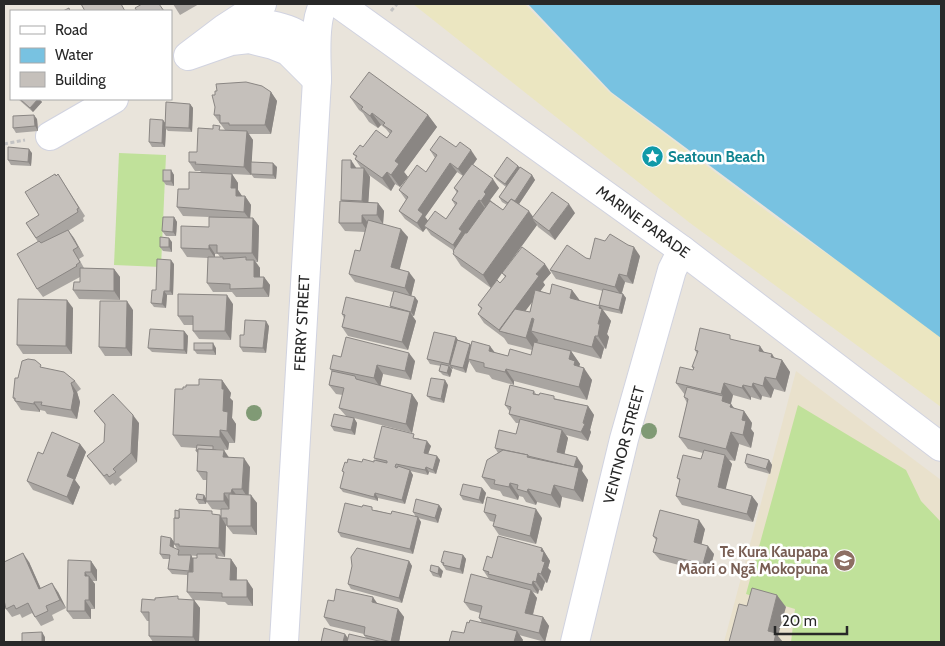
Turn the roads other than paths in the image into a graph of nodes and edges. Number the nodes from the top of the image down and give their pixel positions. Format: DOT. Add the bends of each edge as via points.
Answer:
graph roads {
  1 [pos="324,4"];
  2 [pos="339,4"];
  3 [pos="258,5"];
  4 [pos="225,28"];
  5 [pos="179,61"];
  6 [pos="317,80"];
  7 [pos="112,100"];
  8 [pos="50,136"];
  9 [pos="682,250"];
  10 [pos="941,447"];
  11 [pos="284,642"];
  12 [pos="575,642"];
  1 -- 6 [label="street, FERRY STREET" via="318,25"];
  2 -- 9 [label="street, MARINE PARADE"];
  3 -- 4 [label="street"];
  4 -- 5 [label="street"];
  4 -- 6 [label="street" via="251,23 296,32 304,39"];
  5 -- 6 [label="street" via="231,41 249,39 288,52"];
  6 -- 11 [label="street, FERRY STREET"];
  7 -- 8 [label="street"];
  9 -- 10 [label="street, MARINE PARADE"];
  9 -- 12 [label="street, VENTNOR STREET" via="672,270 624,440"];
}
